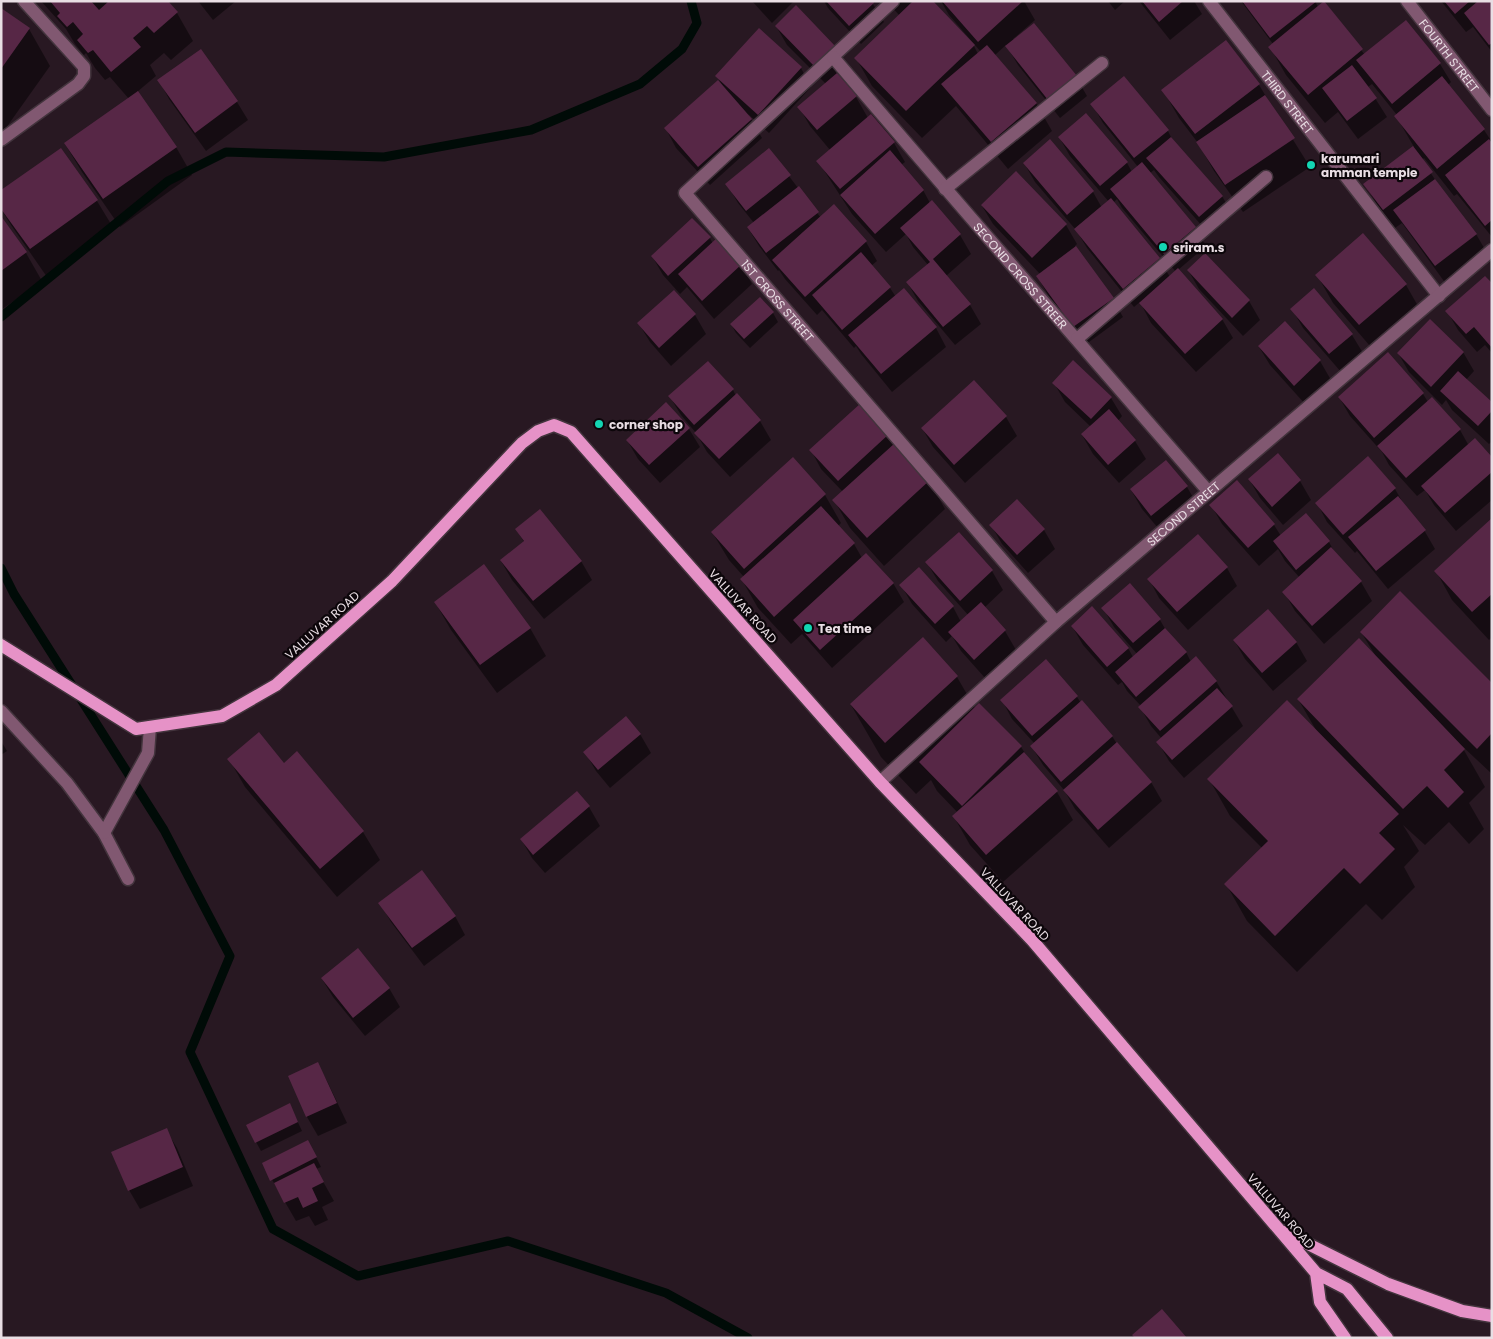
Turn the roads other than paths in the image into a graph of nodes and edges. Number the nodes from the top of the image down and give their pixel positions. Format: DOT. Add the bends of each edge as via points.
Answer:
graph roads {
  1 [pos="24,1"];
  2 [pos="1209,1"];
  3 [pos="1407,1"];
  4 [pos="889,3"];
  5 [pos="833,57"];
  6 [pos="1102,63"];
  7 [pos="1492,110"];
  8 [pos="1,140"];
  9 [pos="1266,177"];
  10 [pos="945,189"];
  11 [pos="1492,250"];
  12 [pos="1439,296"];
  13 [pos="1077,340"];
  14 [pos="1208,491"];
  15 [pos="1056,622"];
  16 [pos="1,645"];
  17 [pos="1,712"];
  18 [pos="150,727"];
  19 [pos="880,782"];
  20 [pos="104,833"];
  21 [pos="128,879"];
  22 [pos="1277,1228"];
  23 [pos="1316,1273"];
  24 [pos="1492,1316"];
  25 [pos="1344,1338"];
  26 [pos="1387,1338"];
  1 -- 8 [label="street" via="84,67 84,76 78,84"];
  2 -- 12 [label="street, THIRD STREET"];
  3 -- 7 [label="street, FOURTH STREET"];
  4 -- 5 [label="street, 1ST CROSS STREET"];
  5 -- 10 [label="street, SECOND CROSS STREER"];
  5 -- 15 [label="street, 1ST CROSS STREET" via="685,193"];
  6 -- 10 [label="street"];
  9 -- 13 [label="street"];
  10 -- 13 [label="street, SECOND CROSS STREER"];
  11 -- 12 [label="street, SECOND STREET"];
  12 -- 14 [label="street, SECOND STREET"];
  13 -- 14 [label="street, SECOND CROSS STREER"];
  14 -- 15 [label="street, SECOND STREET"];
  15 -- 19 [label="street, SECOND STREET"];
  16 -- 18 [label="main road, VALLUVAR ROAD" via="136,729"];
  17 -- 20 [label="street" via="67,783"];
  18 -- 19 [label="main road, VALLUVAR ROAD" via="222,716 276,685 392,581 522,443 538,430 554,425 570,432"];
  18 -- 20 [label="street" via="148,753"];
  19 -- 22 [label="main road, VALLUVAR ROAD" via="1032,940"];
  20 -- 21 [label="street"];
  22 -- 23 [label="main road, VALLUVAR ROAD"];
  22 -- 24 [label="main road" via="1388,1284 1462,1311"];
  23 -- 25 [label="main road" via="1320,1302"];
  23 -- 26 [label="main road" via="1347,1289"];
}
